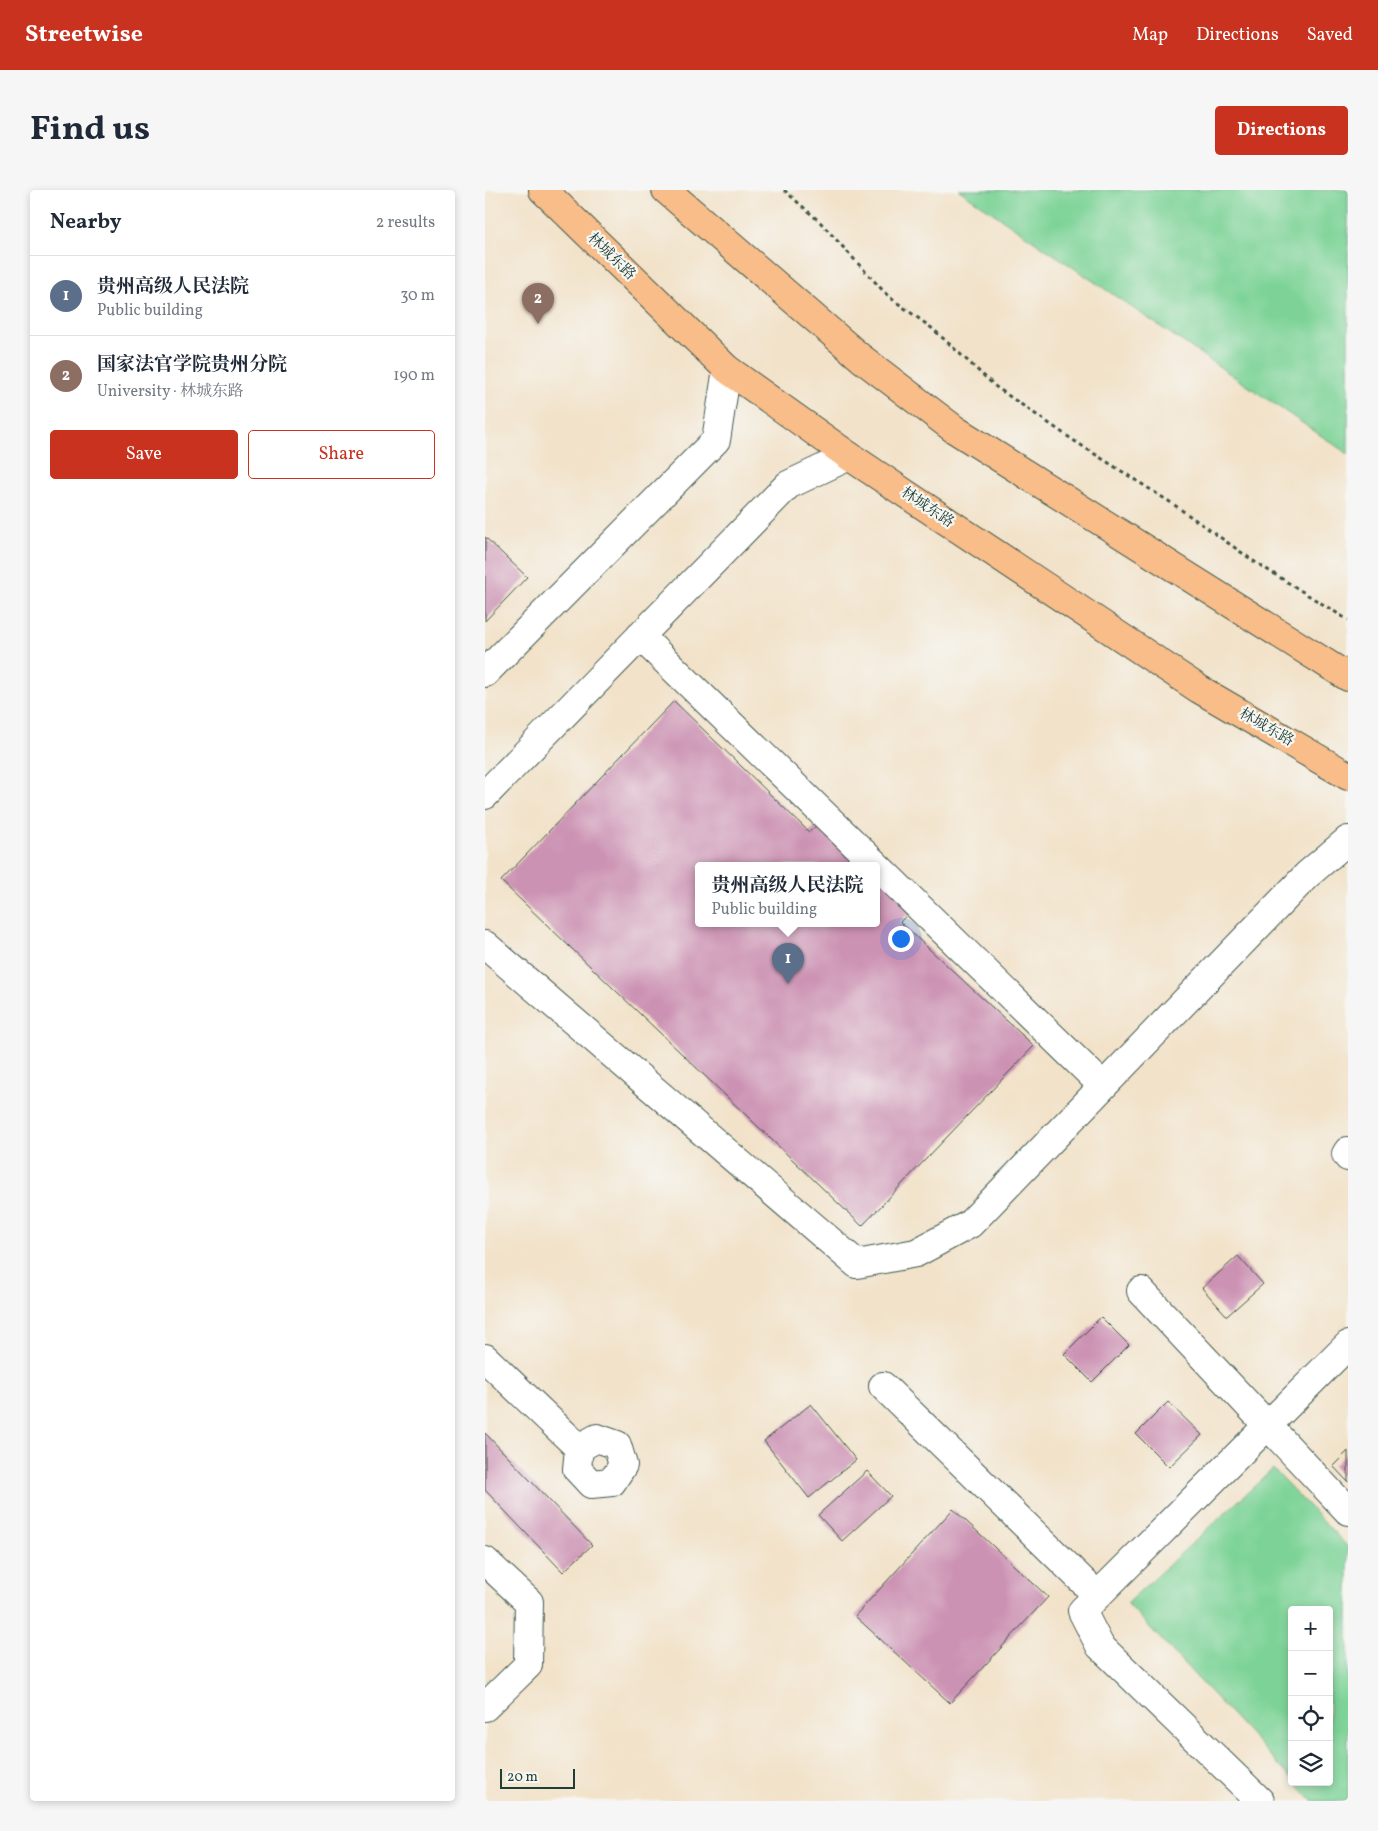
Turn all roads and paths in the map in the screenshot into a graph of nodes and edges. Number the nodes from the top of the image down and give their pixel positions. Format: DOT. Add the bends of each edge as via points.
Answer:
graph roads {
  1 [pos="543,190"];
  2 [pos="666,190"];
  3 [pos="784,190"];
  4 [pos="727,369"];
  5 [pos="849,456"];
  6 [pos="1348,620"];
  7 [pos="640,636"];
  8 [pos="485,673"];
  9 [pos="1348,677"];
  10 [pos="1348,776"];
  11 [pos="485,795"];
  12 [pos="1348,840"];
  13 [pos="872,862"];
  14 [pos="880,870"];
  15 [pos="485,944"];
  16 [pos="1103,1086"];
  17 [pos="1348,1151"];
  18 [pos="1348,1157"];
  19 [pos="1141,1291"];
  20 [pos="1348,1345"];
  21 [pos="485,1358"];
  22 [pos="883,1386"];
  23 [pos="1267,1426"];
  24 [pos="579,1448"];
  25 [pos="1348,1511"];
  26 [pos="485,1561"];
  27 [pos="1097,1596"];
  28 [pos="485,1707"];
  29 [pos="1260,1801"];
  1 -- 4 [label="main road, 林城东路"];
  2 -- 9 [label="main road" via="861,358 954,429"];
  3 -- 6 [label="path" via="820,222 888,296 933,329 996,387 1255,562"];
  4 -- 5 [label="main road, 林城东路"];
  4 -- 8 [label="street" via="717,440"];
  5 -- 7 [label="street" via="788,485"];
  5 -- 10 [label="main road, 林城东路" via="1199,689"];
  7 -- 11 [label="street"];
  7 -- 13 [label="street"];
  12 -- 16 [label="street" via="1307,875"];
  14 -- 16 [label="street"];
  15 -- 16 [label="street" via="857,1264 916,1253 970,1224"];
  17 -- 18 [label="street"];
  19 -- 23 [label="street"];
  20 -- 23 [label="street"];
  21 -- 24 [label="street"];
  22 -- 27 [label="street"];
  23 -- 25 [label="street"];
  23 -- 27 [label="street"];
  26 -- 28 [label="street" via="529,1602 529,1665"];
  27 -- 29 [label="street" via="1082,1611 1100,1646"];
}
